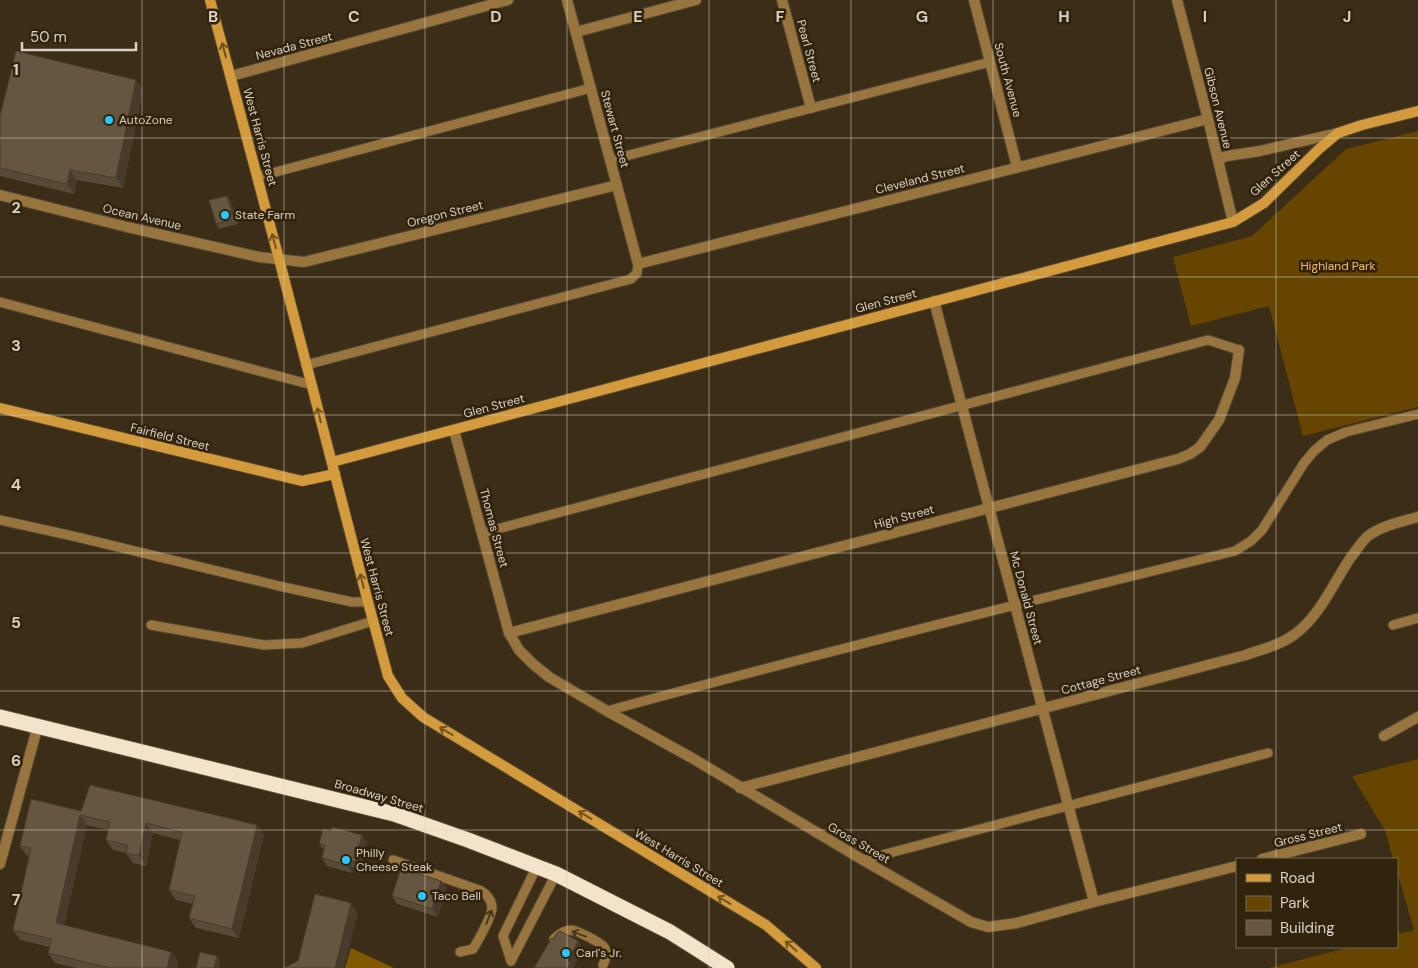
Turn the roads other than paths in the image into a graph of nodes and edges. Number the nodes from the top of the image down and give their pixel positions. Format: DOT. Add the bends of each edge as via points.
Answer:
graph roads {
  1 [pos="210,0"];
  2 [pos="508,0"];
  3 [pos="567,0"];
  4 [pos="696,0"];
  5 [pos="782,0"];
  6 [pos="974,0"];
  7 [pos="1177,0"];
  8 [pos="576,32"];
  9 [pos="990,62"];
  10 [pos="231,76"];
  11 [pos="591,88"];
  12 [pos="811,108"];
  13 [pos="1418,111"];
  14 [pos="1208,119"];
  15 [pos="1338,133"];
  16 [pos="1218,159"];
  17 [pos="610,160"];
  18 [pos="1017,167"];
  19 [pos="257,177"];
  20 [pos="617,185"];
  21 [pos="0,195"];
  22 [pos="1233,222"];
  23 [pos="279,259"];
  24 [pos="638,264"];
  25 [pos="934,301"];
  26 [pos="0,302"];
  27 [pos="1239,350"];
  28 [pos="306,365"];
  29 [pos="312,385"];
  30 [pos="962,405"];
  31 [pos="0,408"];
  32 [pos="1418,414"];
  33 [pos="454,430"];
  34 [pos="332,462"];
  35 [pos="335,474"];
  36 [pos="989,508"];
  37 [pos="1418,517"];
  38 [pos="0,520"];
  39 [pos="482,533"];
  40 [pos="368,602"];
  41 [pos="1014,605"];
  42 [pos="1418,618"];
  43 [pos="373,621"];
  44 [pos="151,625"];
  45 [pos="1393,625"];
  46 [pos="510,632"];
  47 [pos="1042,708"];
  48 [pos="607,712"];
  49 [pos="0,716"];
  50 [pos="1418,717"];
  51 [pos="38,725"];
  52 [pos="1384,736"];
  53 [pos="1268,754"];
  54 [pos="740,788"];
  55 [pos="1068,806"];
  56 [pos="1361,834"];
  57 [pos="1266,858"];
  58 [pos="393,860"];
  59 [pos="863,860"];
  60 [pos="0,864"];
  61 [pos="537,866"];
  62 [pos="1236,866"];
  63 [pos="556,874"];
  64 [pos="1094,902"];
  65 [pos="549,948"];
  66 [pos="460,952"];
  67 [pos="603,965"];
  68 [pos="726,968"];
  69 [pos="816,968"];
  10 -- 1 [label="street, West Harris Street, one-way"];
  2 -- 10 [label="street, Nevada Street"];
  3 -- 8 [label="street, Stewart Street"];
  4 -- 8 [label="street"];
  5 -- 12 [label="street, Pearl Street"];
  6 -- 9 [label="street, South Avenue"];
  7 -- 14 [label="street, Gibson Avenue"];
  8 -- 11 [label="street, Stewart Street"];
  9 -- 12 [label="lane"];
  9 -- 18 [label="street, South Avenue"];
  10 -- 19 [label="street, West Harris Street"];
  11 -- 17 [label="street, Stewart Street"];
  11 -- 19 [label="lane"];
  12 -- 17 [label="lane"];
  13 -- 15 [label="street, Glen Street"];
  14 -- 16 [label="street, Gibson Avenue"];
  14 -- 18 [label="street, Cleveland Street"];
  15 -- 16 [label="street"];
  15 -- 22 [label="street, Glen Street" via="1264,203"];
  16 -- 22 [label="street, Gibson Avenue"];
  17 -- 20 [label="street, Stewart Street"];
  18 -- 24 [label="street, Cleveland Street"];
  23 -- 19 [label="street, West Harris Street, one-way"];
  20 -- 23 [label="street, Oregon Street" via="304,262"];
  20 -- 24 [label="street, Stewart Street"];
  21 -- 23 [label="street, Ocean Avenue" via="127,227"];
  22 -- 25 [label="street, Glen Street"];
  23 -- 28 [label="street, West Harris Street"];
  24 -- 28 [label="lane" via="637,273 631,278"];
  25 -- 30 [label="street, Mc Donald Street"];
  25 -- 33 [label="street, Glen Street"];
  26 -- 29 [label="lane"];
  27 -- 30 [label="lane" via="1208,340"];
  27 -- 36 [label="street, High Street" via="1235,378 1219,420 1200,447 1190,454"];
  28 -- 29 [label="street, West Harris Street"];
  34 -- 29 [label="street, West Harris Street, one-way"];
  30 -- 36 [label="street, Mc Donald Street"];
  30 -- 39 [label="lane"];
  31 -- 35 [label="street, Fairfield Street" via="302,481"];
  32 -- 41 [label="lane" via="1327,440 1304,463 1262,530 1235,551"];
  33 -- 34 [label="street, Glen Street"];
  33 -- 39 [label="street, Thomas Street"];
  34 -- 35 [label="street, West Harris Street"];
  40 -- 35 [label="street, West Harris Street, one-way"];
  36 -- 41 [label="street, Mc Donald Street"];
  36 -- 46 [label="street, High Street"];
  37 -- 47 [label="street, Cottage Street" via="1390,524 1362,542 1309,621 1285,641 1246,655"];
  38 -- 40 [label="lane" via="279,586 352,602"];
  39 -- 46 [label="street, Thomas Street"];
  40 -- 43 [label="street, West Harris Street"];
  41 -- 47 [label="street, Mc Donald Street"];
  41 -- 48 [label="lane"];
  42 -- 45 [label="lane"];
  43 -- 44 [label="lane" via="302,643 264,644"];
  69 -- 43 [label="street, West Harris Street, one-way" via="766,925 423,717 402,698 388,676"];
  46 -- 48 [label="street, Gross Street" via="533,664"];
  47 -- 54 [label="street, Cottage Street"];
  47 -- 55 [label="street, Mc Donald Street"];
  48 -- 54 [label="street, Gross Street"];
  49 -- 51 [label="highway, Broadway Street"];
  50 -- 52 [label="street"];
  51 -- 60 [label="street"];
  51 -- 61 [label="highway, Broadway Street" via="394,814"];
  53 -- 55 [label="lane"];
  54 -- 59 [label="street, Gross Street"];
  55 -- 59 [label="lane"];
  55 -- 64 [label="street, Mc Donald Street"];
  56 -- 57 [label="street, Gross Street"];
  66 -- 58 [label="lane, one-way" via="473,949 492,909 484,892"];
  59 -- 64 [label="street, Gross Street" via="971,922 988,928"];
  61 -- 63 [label="highway, Broadway Street"];
  61 -- 63 [label="lane" via="503,936 511,961"];
  62 -- 64 [label="street, Gross Street"];
  63 -- 68 [label="highway, Broadway Street" via="670,932"];
  67 -- 65 [label="lane, one-way" via="607,955 604,946 572,930 559,934"];
}
